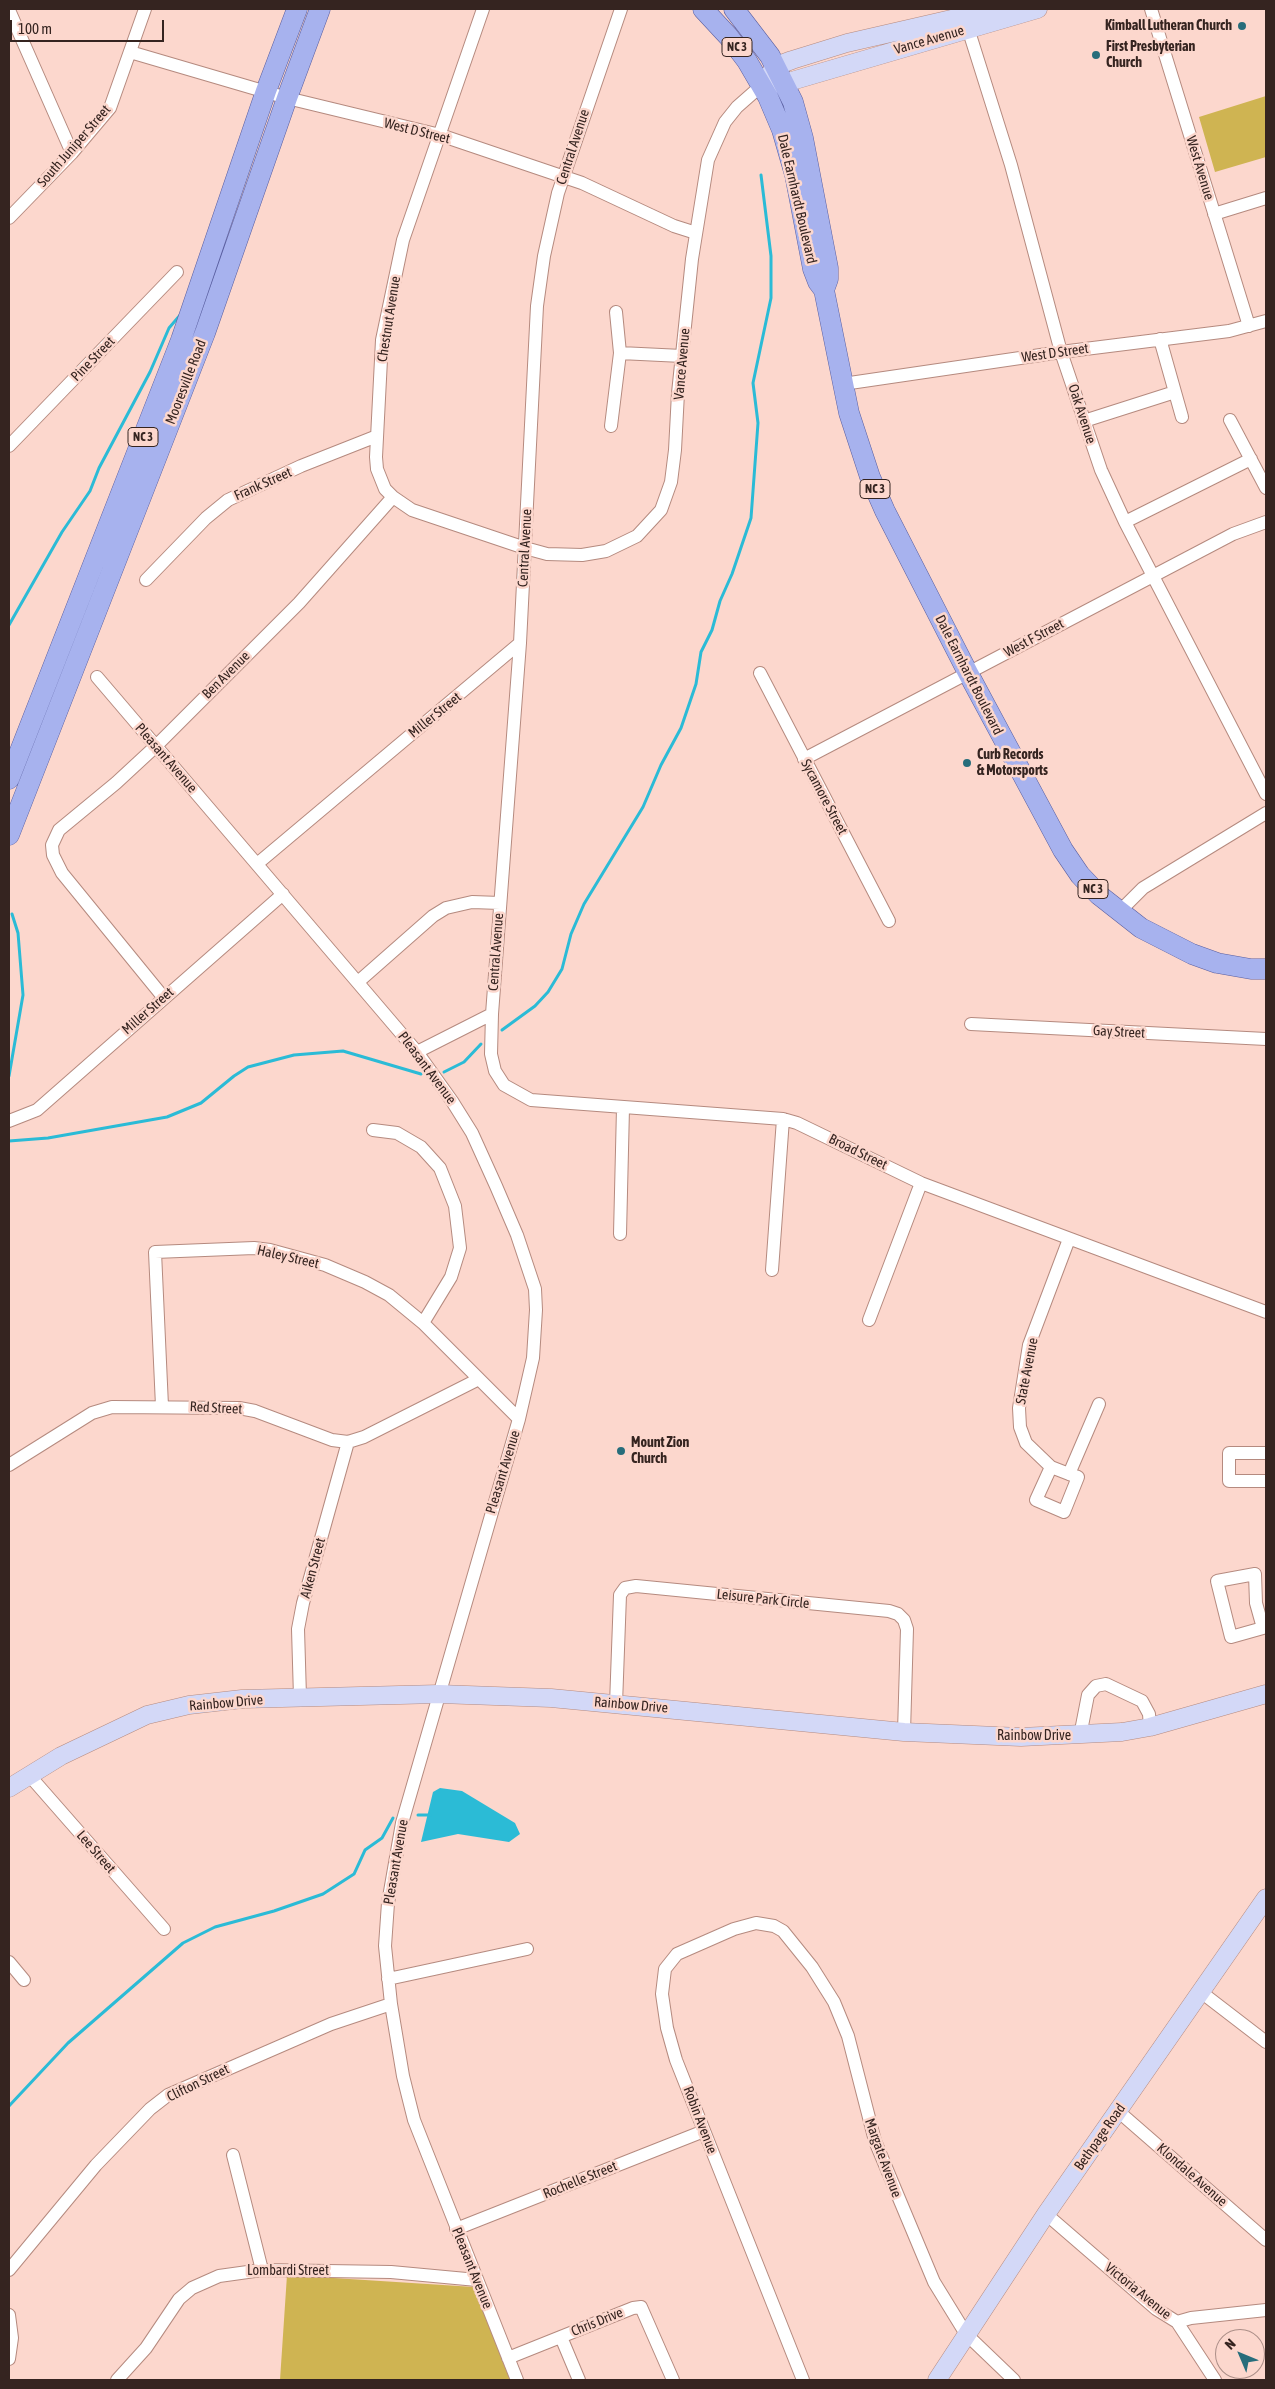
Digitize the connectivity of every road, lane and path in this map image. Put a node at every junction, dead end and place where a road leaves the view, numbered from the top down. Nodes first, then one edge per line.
1 (145, 9) edge
2 (297, 9) edge
3 (320, 9) edge
4 (483, 9) edge
5 (621, 9) edge
6 (703, 9) edge
7 (734, 9) edge
8 (750, 9) edge
9 (995, 9) edge
10 (1038, 9) edge
11 (1151, 9) edge
12 (9, 10) edge
13 (965, 18) edge
14 (750, 29) junction
15 (130, 52) junction
16 (781, 74) junction
17 (762, 85) junction
18 (266, 91) junction
19 (287, 98) junction
20 (440, 135) junction
21 (72, 153) junction
22 (564, 176) junction
23 (1266, 198) edge
24 (1214, 214) junction
25 (9, 218) edge
26 (696, 233) junction
27 (177, 272) dead end
28 (824, 290) junction
29 (616, 312) dead end
30 (1266, 321) edge
31 (1249, 326) junction
32 (1160, 339) junction
33 (1061, 352) junction
34 (620, 353) junction
35 (682, 356) junction
36 (843, 384) junction
37 (1175, 392) junction
38 (1182, 416) dead end
39 (1230, 420) dead end
40 (1084, 421) junction
41 (611, 426) dead end
42 (377, 436) junction
43 (9, 446) edge
44 (1250, 459) junction
45 (1266, 488) edge
46 (392, 497) junction
47 (1125, 522) junction
48 (1266, 522) edge
49 (525, 548) junction
50 (1154, 576) junction
51 (146, 580) dead end
52 (520, 643) junction
53 (760, 673) dead end
54 (968, 673) junction
55 (97, 678) dead end
56 (156, 746) junction
57 (804, 759) junction
58 (9, 779) edge
59 (1266, 794) edge
60 (1266, 813) edge
61 (9, 834) edge
62 (257, 864) junction
63 (283, 894) junction
64 (500, 902) junction
65 (1119, 912) junction
66 (889, 922) dead end
67 (1266, 968) edge
68 (358, 982) junction
69 (164, 998) junction
70 (492, 1014) junction
71 (971, 1024) dead end
72 (1266, 1039) edge
73 (417, 1052) junction
74 (623, 1108) junction
75 (783, 1119) junction
76 (9, 1122) edge
77 (373, 1130) dead end
78 (921, 1183) junction
79 (620, 1234) dead end
80 (1069, 1239) junction
81 (772, 1270) dead end
82 (1266, 1312) edge
83 (868, 1320) dead end
84 (423, 1323) junction
85 (479, 1379) junction
86 (1100, 1404) dead end
87 (162, 1406) junction
88 (519, 1419) junction
89 (348, 1442) junction
90 (1266, 1453) edge
91 (9, 1465) edge
92 (1051, 1467) junction
93 (1069, 1474) junction
94 (1266, 1481) edge
95 (1261, 1601) edge
96 (439, 1694) junction
97 (1266, 1694) edge
98 (300, 1697) junction
99 (616, 1704) junction
100 (1150, 1727) junction
101 (904, 1732) junction
102 (1080, 1736) junction
103 (29, 1775) junction
104 (9, 1788) edge
105 (1266, 1898) edge
106 (774, 1926) joint
107 (164, 1929) dead end
108 (527, 1949) dead end
109 (9, 1962) edge
110 (388, 1979) junction
111 (24, 1980) dead end
112 (1201, 1992) junction
113 (391, 2004) junction
114 (1266, 2042) edge
115 (1118, 2111) junction
116 (704, 2131) junction
117 (233, 2155) dead end
118 (1046, 2214) junction
119 (456, 2229) junction
120 (1266, 2240) edge
121 (9, 2270) edge
122 (262, 2270) junction
123 (477, 2280) junction
124 (1266, 2310) edge
125 (9, 2315) edge
126 (1177, 2322) junction
127 (966, 2334) junction
128 (561, 2336) junction
129 (508, 2358) junction
130 (9, 2359) edge
131 (117, 2380) edge
132 (517, 2380) edge
133 (579, 2380) edge
134 (673, 2380) edge
135 (803, 2380) edge
136 (937, 2380) edge
137 (1014, 2380) edge
138 (1215, 2380) edge

1 - 15 street, South Juniper Street
2 - 18 main road, Mooresville Road
3 - 19 main road, Mooresville Road
4 - 20 street, Chestnut Avenue
5 - 22 street, Central Avenue
6 - 17 main road, Dale Earnhardt Boulevard / NC 3
7 - 14 main road, Dale Earnhardt Boulevard / NC 3
8 - 14 street
9 - 13 main road, Vance Avenue
10 - 13 main road, Vance Avenue
11 - 24 street, West Avenue
12 - 21 street
13 - 16 main road, Vance Avenue
13 - 33 street, Oak Avenue
14 - 16 main road, Dale Earnhardt Boulevard / NC 3
15 - 18 street, West D Street
15 - 21 street, South Juniper Street
16 - 17 main road, Vance Avenue
16 - 28 main road, Dale Earnhardt Boulevard / NC 3
17 - 26 street, Vance Avenue
17 - 28 main road, Dale Earnhardt Boulevard / NC 3
18 - 19 street, West D Street
18 - 58 main road, Mooresville Road / NC 3
19 - 20 street, West D Street
19 - 61 main road, Mooresville Road
20 - 22 street, West D Street
20 - 42 street, Chestnut Avenue
21 - 25 street, South Juniper Street
22 - 26 street, West D Street
22 - 49 street, Central Avenue
23 - 24 street
24 - 31 street, West Avenue
26 - 35 street, Vance Avenue
27 - 43 street, Pine Street
28 - 36 main road, Dale Earnhardt Boulevard / NC 3
29 - 34 street
30 - 31 street, West D Street
31 - 32 street, West D Street
32 - 33 street, West D Street
32 - 37 street
33 - 36 street, West D Street
33 - 40 street, Oak Avenue
34 - 35 street
34 - 41 street
35 - 49 street, Vance Avenue
36 - 54 main road, Dale Earnhardt Boulevard / NC 3
37 - 38 street
37 - 40 street
39 - 44 street
40 - 47 street, Oak Avenue
42 - 46 street, Chestnut Avenue
42 - 51 street, Frank Street
44 - 45 street
44 - 47 street
46 - 49 street, Chestnut Avenue
46 - 56 street, Ben Avenue
47 - 50 street, Oak Avenue
48 - 50 street, West F Street
49 - 52 street, Central Avenue
50 - 54 street, West F Street
50 - 59 street, Oak Avenue
52 - 62 street, Miller Street
52 - 64 street, Central Avenue
53 - 57 street, Sycamore Street
54 - 57 street, West F Street
54 - 65 main road, Dale Earnhardt Boulevard / NC 3
55 - 56 street, Pleasant Avenue
56 - 62 street, Pleasant Avenue
56 - 69 street, Ben Avenue
57 - 66 street, Sycamore Street
60 - 65 street
62 - 63 street, Pleasant Avenue
63 - 68 street, Pleasant Avenue
63 - 69 street, Miller Street
64 - 68 street
64 - 70 street, Central Avenue
65 - 67 main road, Dale Earnhardt Boulevard / NC 3
68 - 73 street, Pleasant Avenue
69 - 76 street, Miller Street
70 - 73 street
70 - 74 street, Broad Street
71 - 72 street, Gay Street
73 - 88 street, Pleasant Avenue
74 - 75 street, Broad Street
74 - 79 street
75 - 78 street, Broad Street
75 - 81 street
77 - 84 street
78 - 80 street, Broad Street
78 - 83 street
80 - 82 street, Broad Street
80 - 92 street, State Avenue
84 - 85 street, Haley Street
84 - 87 street, Haley Street
85 - 88 street, Haley Street
85 - 89 street
86 - 93 street
87 - 89 street, Red Street
87 - 91 street, Red Street
88 - 96 street, Pleasant Avenue
89 - 98 street, Aiken Street
90 - 94 street
92 - 93 street, State Avenue
92 - 93 street
95 - 95 street
96 - 98 main road, Rainbow Drive
96 - 99 main road, Rainbow Drive
96 - 110 street, Pleasant Avenue
97 - 100 main road, Rainbow Drive
98 - 103 main road, Rainbow Drive
99 - 101 main road, Rainbow Drive
99 - 101 street, Leisure Park Circle
100 - 102 main road, Rainbow Drive
100 - 102 street
101 - 102 main road, Rainbow Drive
103 - 104 main road, Rainbow Drive
103 - 107 street, Lee Street
105 - 112 main road, Bethpage Road
106 - 116 street, Robin Avenue
106 - 127 street, Margate Avenue
108 - 110 street
109 - 111 street
110 - 113 street, Pleasant Avenue
112 - 114 street
112 - 115 main road, Bethpage Road
113 - 119 street, Pleasant Avenue
113 - 121 street, Clifton Street
115 - 118 main road, Bethpage Road
115 - 120 street, Klondale Avenue
116 - 119 street, Rochelle Street
116 - 135 street, Robin Avenue
117 - 122 street
118 - 126 street, Victoria Avenue
118 - 127 main road, Bethpage Road
119 - 123 street, Pleasant Avenue
122 - 123 street, Lombardi Street
122 - 131 street, Lombardi Street
123 - 129 street, Pleasant Avenue
124 - 126 street
125 - 130 street
126 - 138 street, Victoria Avenue
127 - 136 main road, Bethpage Road
127 - 137 street, Margate Avenue
128 - 129 street, Chris Drive
128 - 133 street
128 - 134 street, Chris Drive
129 - 132 street, Pleasant Avenue

